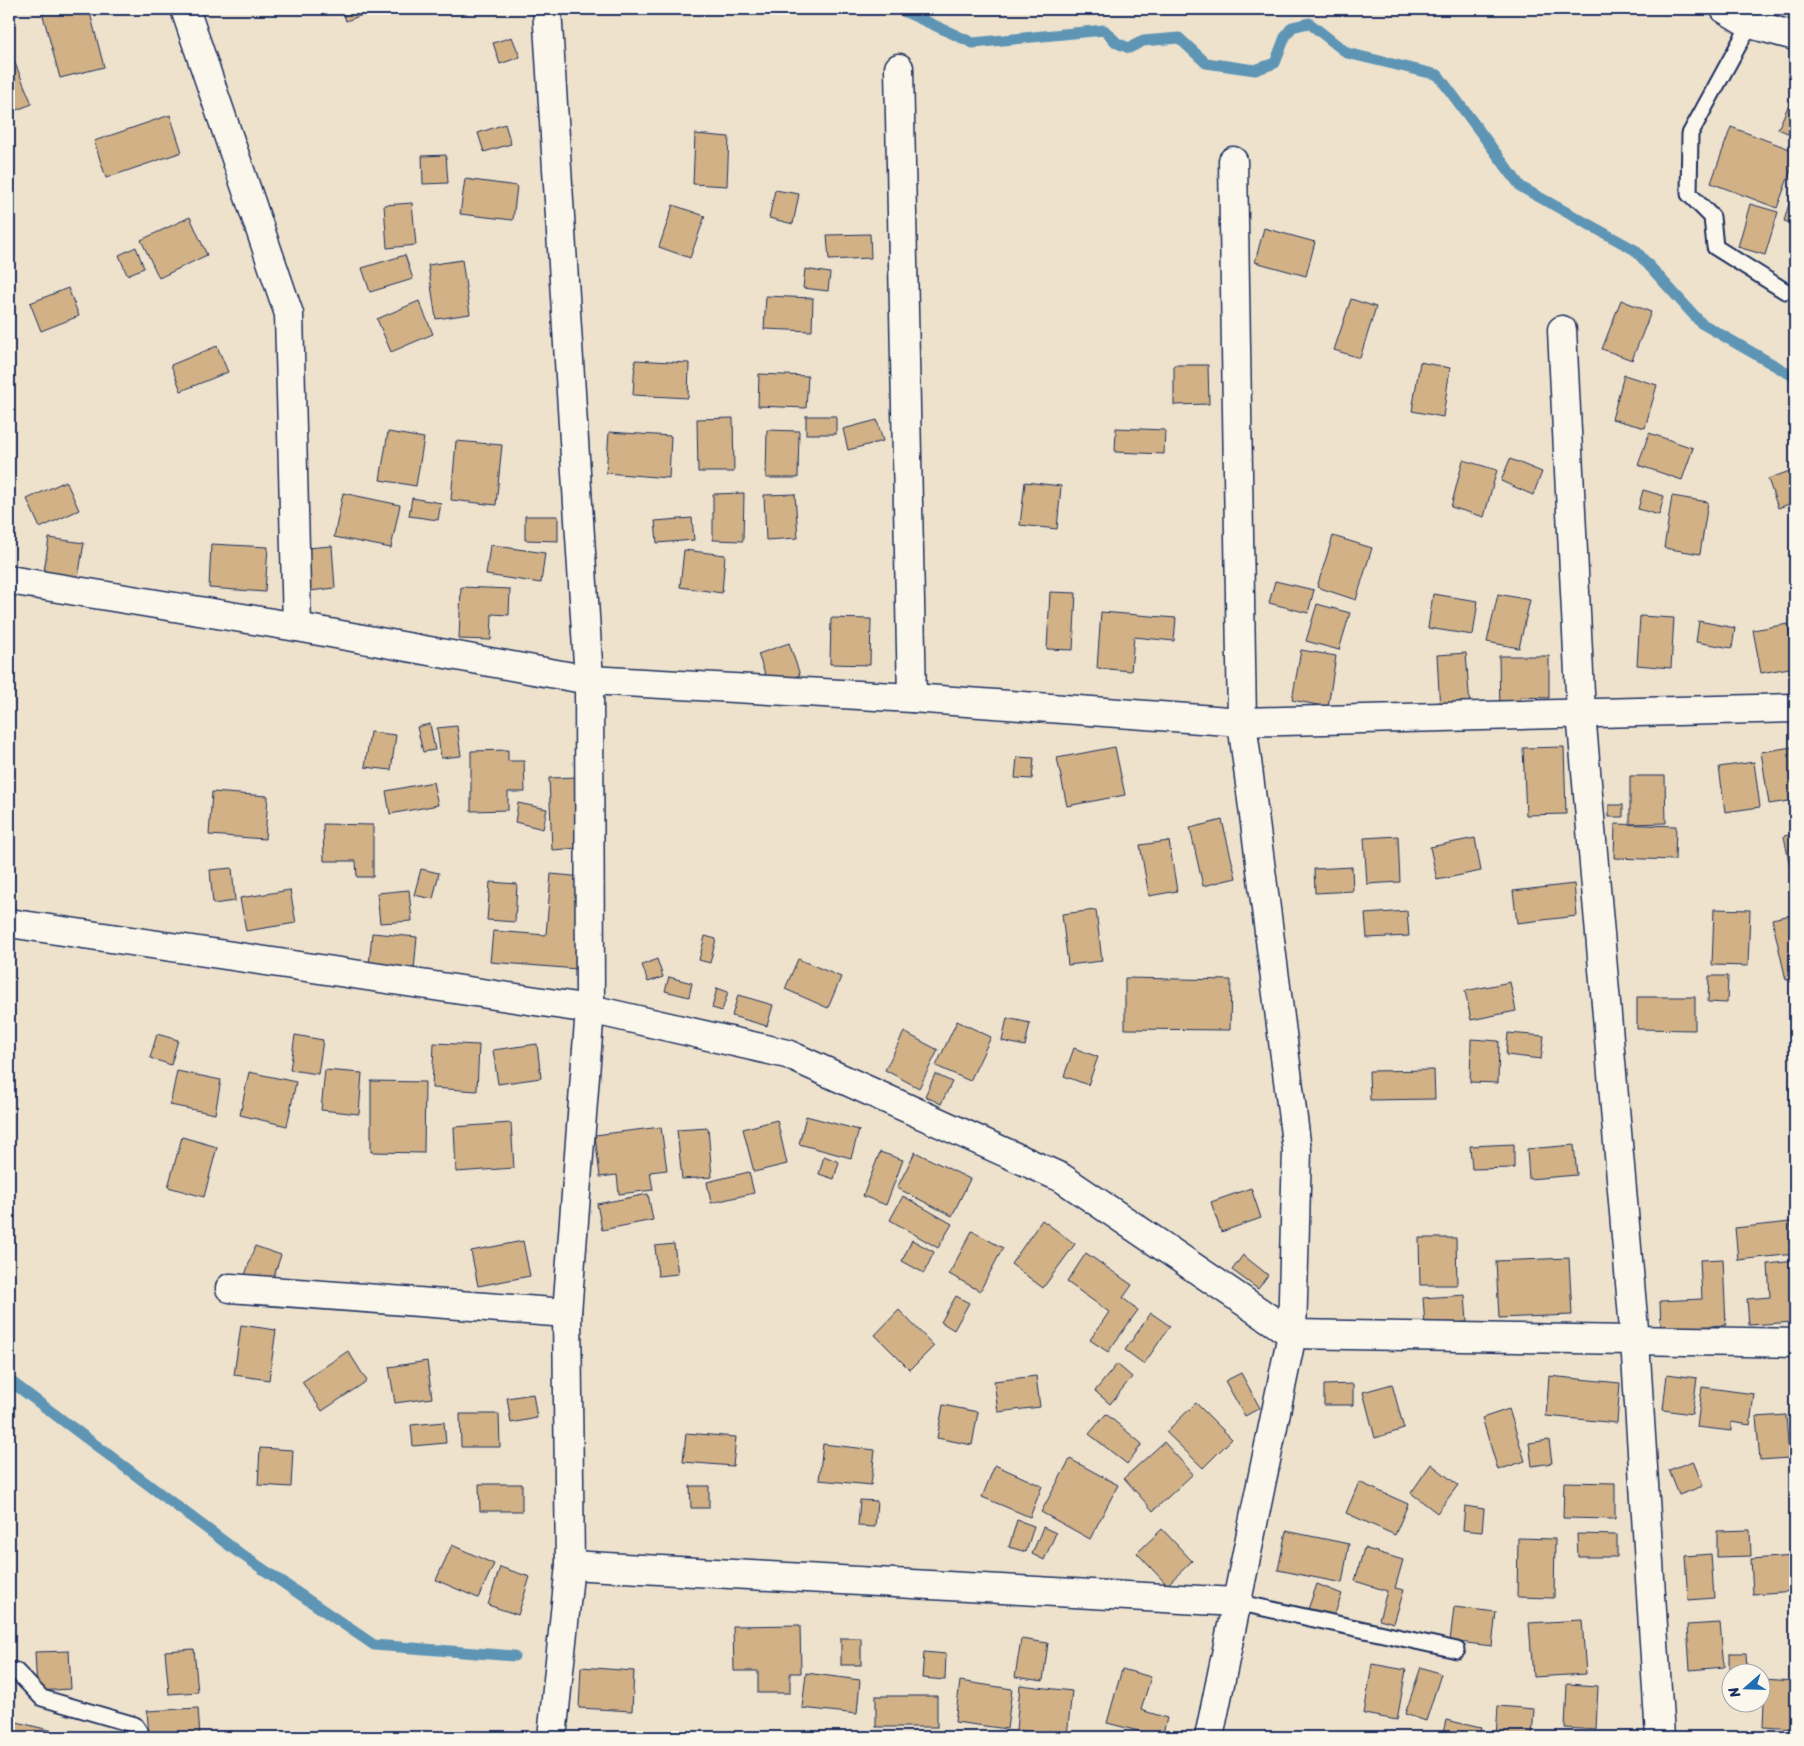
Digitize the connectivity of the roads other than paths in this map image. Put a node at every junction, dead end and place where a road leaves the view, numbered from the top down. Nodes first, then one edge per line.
1 (185, 9) edge
2 (547, 9) edge
3 (1725, 9) edge
4 (1753, 16) edge
5 (1795, 36) edge
6 (899, 68) dead end
7 (1233, 161) dead end
8 (1786, 291) dead end
9 (1562, 330) dead end
10 (9, 580) edge
11 (297, 627) junction
12 (589, 680) junction
13 (912, 698) junction
14 (1795, 708) edge
15 (1581, 713) junction
16 (1242, 722) junction
17 (9, 924) edge
18 (590, 1009) junction
19 (230, 1288) dead end
20 (568, 1313) junction
21 (1292, 1334) junction
22 (1636, 1341) junction
23 (1795, 1343) edge
24 (570, 1565) junction
25 (1236, 1602) junction
26 (1457, 1650) dead end
27 (9, 1670) edge
28 (143, 1737) edge
29 (552, 1737) edge
30 (1209, 1737) edge
31 (1660, 1737) edge

1 - 11 street
2 - 12 street
3 - 4 street
4 - 5 street
4 - 8 lane
6 - 13 street
7 - 16 street
9 - 15 street
10 - 11 street
11 - 12 street
12 - 13 street
12 - 18 street
13 - 16 street
14 - 15 street
15 - 16 street
15 - 22 street
16 - 21 street
17 - 18 street
18 - 20 street
18 - 21 street
19 - 20 street
20 - 24 street
21 - 22 street
21 - 25 street
22 - 23 street
22 - 31 street
24 - 25 street
24 - 29 street
25 - 26 lane
25 - 30 street
27 - 28 lane

